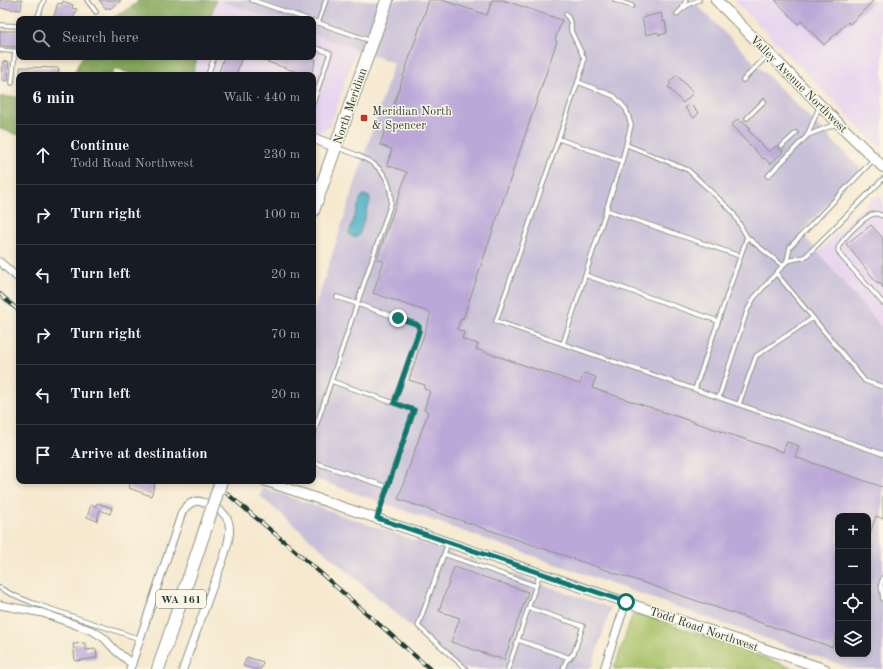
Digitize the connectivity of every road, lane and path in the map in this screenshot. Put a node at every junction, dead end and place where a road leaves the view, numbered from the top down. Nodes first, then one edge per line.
1 (44, 0) edge
2 (87, 0) edge
3 (252, 0) edge
4 (326, 0) edge
5 (387, 0) edge
6 (615, 0) edge
7 (686, 0) edge
8 (699, 0) edge
9 (716, 0) edge
10 (632, 6) dead end
11 (683, 8) junction
12 (96, 12) dead end
13 (566, 14) dead end
14 (677, 14) dead end
15 (38, 16) edge
16 (298, 16) edge
17 (318, 23) joint
18 (0, 25) edge
19 (16, 26) edge
20 (372, 42) junction
21 (316, 48) edge
22 (0, 50) edge
23 (16, 52) edge
24 (770, 54) junction
25 (16, 58) edge
26 (213, 60) edge
27 (209, 72) edge
28 (743, 80) dead end
29 (578, 82) junction
30 (12, 83) dead end
31 (316, 94) edge
32 (764, 101) dead end
33 (820, 105) junction
34 (747, 118) dead end
35 (838, 123) junction
36 (796, 133) dead end
37 (807, 136) junction
38 (316, 139) edge
39 (559, 139) junction
40 (627, 145) junction
41 (782, 146) dead end
42 (336, 147) junction
43 (875, 158) junction
44 (622, 161) junction
45 (883, 167) edge
46 (768, 176) dead end
47 (883, 179) edge
48 (316, 203) edge
49 (606, 210) junction
50 (883, 216) edge
51 (747, 237) junction
52 (740, 256) junction
53 (787, 261) junction
54 (0, 262) edge
55 (783, 266) junction
56 (776, 274) junction
57 (585, 275) junction
58 (16, 276) edge
59 (337, 297) dead end
60 (883, 303) edge
61 (357, 304) junction
62 (813, 318) junction
63 (718, 321) junction
64 (563, 344) junction
65 (331, 382) junction
66 (883, 387) edge
67 (695, 389) junction
68 (719, 397) junction
69 (394, 403) junction
70 (739, 404) junction
71 (316, 426) edge
72 (883, 454) edge
73 (316, 463) edge
74 (220, 484) edge
75 (275, 484) edge
76 (388, 487) junction
77 (377, 518) junction
78 (448, 542) junction
79 (444, 554) junction
80 (540, 573) junction
81 (883, 578) edge
82 (536, 586) junction
83 (0, 588) edge
84 (883, 599) edge
85 (626, 602) junction
86 (0, 605) edge
87 (529, 608) junction
88 (140, 639) junction
89 (518, 640) junction
90 (570, 658) junction
91 (131, 666) edge
92 (158, 669) edge
93 (183, 669) edge
94 (466, 669) edge
95 (508, 669) edge
96 (564, 669) edge
97 (604, 669) edge
98 (825, 669) edge

1 - 15 lane
2 - 12 lane
3 - 16 lane
4 - 17 lane
5 - 20 main road, North Meridian
6 - 10 lane
7 - 11 lane
8 - 11 lane
9 - 24 main road, Valley Avenue Northwest
11 - 14 lane
13 - 29 lane
17 - 20 lane
18 - 19 lane
20 - 42 main road, North Meridian
21 - 31 lane
22 - 23 lane
24 - 28 lane
24 - 33 main road, Valley Avenue Northwest
25 - 30 lane
26 - 27 lane
29 - 39 lane
29 - 40 lane
32 - 34 lane
33 - 35 main road, Valley Avenue Northwest
33 - 37 lane
35 - 37 lane
35 - 43 main road, Valley Avenue Northwest
36 - 41 lane
37 - 46 lane
38 - 42 street
39 - 44 lane
39 - 64 lane
40 - 44 lane
40 - 51 lane
42 - 48 main road, North Meridian
42 - 61 lane
43 - 45 main road, Valley Avenue Northwest
43 - 53 lane
44 - 49 lane
47 - 53 lane
49 - 52 lane
49 - 57 lane
50 - 60 lane
51 - 52 lane
51 - 55 lane
52 - 63 lane
53 - 55 lane
54 - 58 street
55 - 56 lane
56 - 62 lane
56 - 68 lane
57 - 63 lane
57 - 64 lane
59 - 61 lane
61 - 65 lane
61 - 69 lane
62 - 66 lane
62 - 70 lane
63 - 67 lane
64 - 67 lane
65 - 69 lane
65 - 71 lane
67 - 68 lane
68 - 70 lane
69 - 76 lane
70 - 72 lane
73 - 76 lane
74 - 92 main road, WA 161, bridge
75 - 77 street, Todd Road Northwest
76 - 77 lane
77 - 78 street, Todd Road Northwest
78 - 79 lane
78 - 80 street, Todd Road Northwest
79 - 82 lane
79 - 94 lane
80 - 82 lane
80 - 85 street, Todd Road Northwest
81 - 84 lane
82 - 87 lane
83 - 88 lane
85 - 97 street
85 - 98 street, Todd Road Northwest
86 - 91 street
87 - 89 lane
87 - 90 lane
88 - 91 street
88 - 93 street
89 - 90 lane
89 - 95 lane
90 - 96 lane

